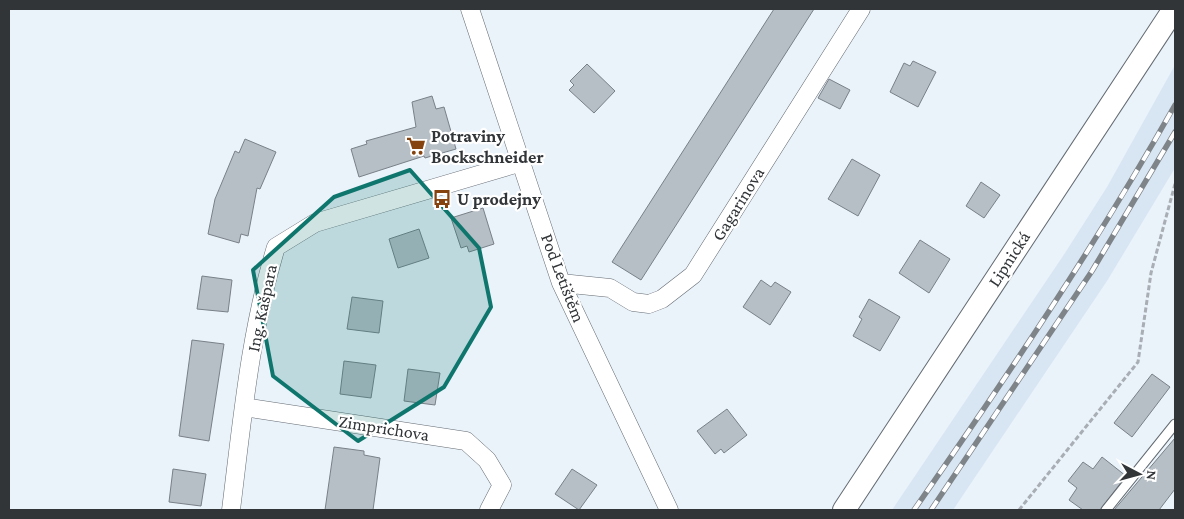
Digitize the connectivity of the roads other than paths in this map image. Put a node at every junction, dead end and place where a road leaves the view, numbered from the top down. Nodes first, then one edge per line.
1 (470, 9) edge
2 (860, 9) edge
3 (1174, 9) edge
4 (522, 162) junction
5 (561, 283) junction
6 (244, 407) junction
7 (1175, 424) edge
8 (231, 510) edge
9 (489, 510) edge
10 (669, 510) edge
11 (844, 510) edge
12 (1106, 510) edge

1 - 4 street, Pod Letištěm
2 - 5 street, Gagarinova
3 - 11 street, Lipnická
4 - 5 street, Pod Letištěm
4 - 6 street, Ing. Kašpara
5 - 10 street, Pod Letištěm
6 - 8 street, Ing. Kašpara
6 - 9 street, Zimprichova
7 - 12 lane

